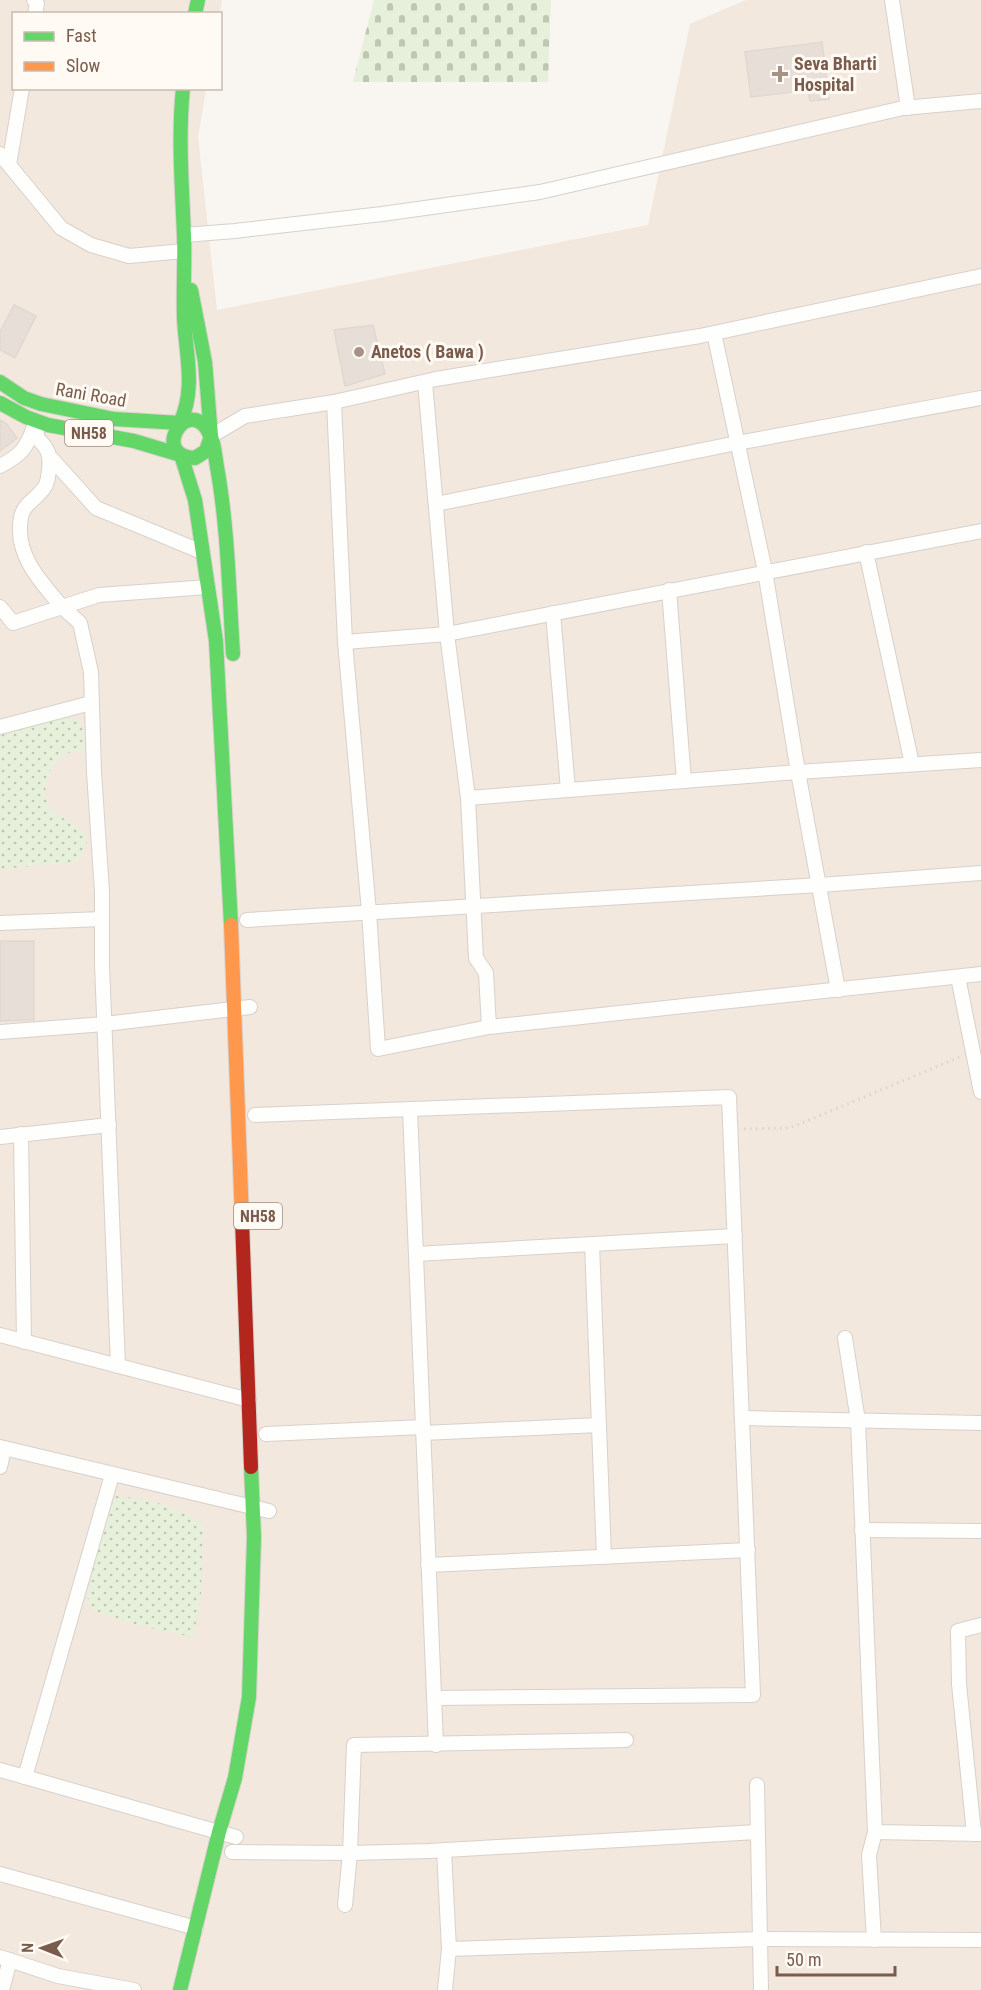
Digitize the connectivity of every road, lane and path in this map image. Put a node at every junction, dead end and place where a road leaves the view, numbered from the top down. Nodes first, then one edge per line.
1 (892, 0) edge
2 (21, 90) edge
3 (183, 90) edge
4 (981, 101) edge
5 (908, 108) junction
6 (4, 159) edge
7 (184, 235) junction
8 (184, 251) junction
9 (185, 270) junction
10 (981, 276) edge
11 (714, 333) junction
12 (0, 382) edge
13 (425, 382) junction
14 (981, 398) edge
15 (334, 402) junction
16 (0, 403) edge
17 (42, 404) junction
18 (36, 422) junction
19 (180, 423) junction
20 (212, 436) junction
21 (737, 443) junction
22 (181, 455) junction
23 (51, 458) junction
24 (0, 466) edge
25 (436, 504) junction
26 (981, 531) edge
27 (202, 552) junction
28 (866, 552) junction
29 (765, 571) junction
30 (207, 587) junction
31 (669, 590) junction
32 (0, 607) edge
33 (62, 607) junction
34 (553, 614) junction
35 (7, 625) edge
36 (447, 634) junction
37 (345, 642) junction
38 (234, 672) dead end
39 (91, 703) junction
40 (0, 728) edge
41 (981, 760) edge
42 (912, 764) junction
43 (798, 772) junction
44 (684, 781) junction
45 (568, 790) junction
46 (468, 798) junction
47 (981, 873) edge
48 (820, 885) junction
49 (473, 906) junction
50 (369, 912) junction
51 (102, 919) junction
52 (247, 919) dead end
53 (0, 923) edge
54 (981, 974) edge
55 (958, 977) junction
56 (838, 990) junction
57 (250, 1002) joint
58 (233, 1009) junction
59 (105, 1024) junction
60 (251, 1024) dead end
61 (489, 1027) junction
62 (0, 1032) edge
63 (973, 1052) junction
64 (981, 1092) edge
65 (410, 1109) junction
66 (255, 1116) dead end
67 (109, 1125) junction
68 (731, 1130) junction
69 (21, 1134) junction
70 (0, 1137) edge
71 (735, 1236) junction
72 (592, 1244) junction
73 (416, 1254) junction
74 (0, 1335) edge
75 (845, 1338) dead end
76 (24, 1342) junction
77 (118, 1366) junction
78 (249, 1400) junction
79 (743, 1418) junction
80 (858, 1421) junction
81 (981, 1423) edge
82 (599, 1425) junction
83 (423, 1430) junction
84 (266, 1434) dead end
85 (2, 1448) edge
86 (0, 1467) edge
87 (112, 1475) junction
88 (269, 1504) joint
89 (252, 1508) junction
90 (270, 1528) dead end
91 (862, 1530) junction
92 (981, 1531) edge
93 (748, 1550) junction
94 (604, 1557) junction
95 (428, 1565) junction
96 (981, 1625) edge
97 (434, 1698) junction
98 (626, 1740) dead end
99 (436, 1744) junction
100 (0, 1770) edge
101 (25, 1777) junction
102 (757, 1785) dead end
103 (219, 1832) junction
104 (238, 1832) joint
105 (757, 1832) junction
106 (875, 1832) junction
107 (977, 1834) edge
108 (444, 1850) junction
109 (350, 1853) junction
110 (231, 1857) joint
111 (0, 1874) edge
112 (345, 1905) dead end
113 (196, 1928) junction
114 (760, 1939) junction
115 (874, 1940) junction
116 (981, 1941) edge
117 (449, 1949) junction
118 (5, 1959) edge
119 (82, 1986) edge
120 (2, 1990) edge
121 (134, 1990) edge
122 (180, 1990) edge
123 (445, 1990) edge
124 (761, 1990) edge

1 - 5 street
2 - 6 street
3 - 7 main road
4 - 5 street
5 - 7 street
6 - 8 street
7 - 8 main road
8 - 9 main road
9 - 19 main road
9 - 20 main road
10 - 11 street
11 - 13 street
11 - 21 street
12 - 17 main road, Rani Road / NH58
13 - 15 street
13 - 25 street
14 - 21 street
15 - 20 street
15 - 37 street
16 - 18 main road, NH58
17 - 18 street
17 - 19 main road, Rani Road / NH58
18 - 22 main road, NH58
18 - 23 street
18 - 24 street
19 - 20 main road, NH58
19 - 22 main road, NH58
20 - 22 main road
20 - 38 main road
21 - 25 street
21 - 29 street
22 - 27 main road, NH58
23 - 27 street
23 - 33 street
25 - 36 street
26 - 28 street
27 - 30 main road, NH58
28 - 29 street
28 - 42 street
29 - 31 street
29 - 43 street
30 - 33 street
30 - 58 main road, NH58
31 - 34 street
31 - 44 street
32 - 35 street
33 - 35 street
33 - 39 street
34 - 36 street
34 - 45 street
36 - 37 street
36 - 46 street
37 - 50 street
39 - 40 street
39 - 51 street
41 - 42 street
42 - 43 street
43 - 44 street
43 - 48 street
44 - 45 street
45 - 46 street
46 - 49 street
47 - 48 street
48 - 49 street
48 - 56 street
49 - 50 street
49 - 61 street
50 - 52 street
50 - 61 street
51 - 53 street
51 - 59 street
54 - 55 street
55 - 56 street
55 - 63 street
56 - 61 street
57 - 58 street
57 - 60 main road
58 - 59 street
58 - 78 main road, NH58
59 - 62 street
59 - 67 street
63 - 64 street
63 - 68 path
65 - 66 street
65 - 68 street
65 - 73 street
67 - 69 street
67 - 77 street
68 - 71 street
69 - 70 street
69 - 76 street
71 - 72 street
71 - 79 street
72 - 73 street
72 - 82 street
73 - 83 street
74 - 76 street
75 - 80 street
76 - 77 street
77 - 78 street
78 - 89 main road, NH58
79 - 80 street
79 - 93 street
80 - 81 street
80 - 91 street
82 - 83 street
82 - 94 street
83 - 84 street
83 - 95 street
85 - 86 street
85 - 87 street
87 - 89 street
87 - 101 street
88 - 89 street
88 - 90 main road
89 - 103 main road, NH58
91 - 92 street
91 - 106 street
93 - 94 street
93 - 97 street
94 - 95 street
95 - 97 street
96 - 107 street
97 - 99 street
98 - 99 street
99 - 109 street
100 - 101 street
101 - 103 street
102 - 105 street
103 - 104 street
103 - 113 main road, NH58
104 - 110 main road
105 - 108 street
105 - 114 street
106 - 107 street
106 - 115 street
108 - 109 street
108 - 117 street
109 - 110 street
109 - 112 street
111 - 113 street
113 - 122 main road, NH58
114 - 115 street
114 - 117 street
114 - 124 street
115 - 116 street
117 - 123 street
118 - 119 street
118 - 120 street
119 - 121 street

